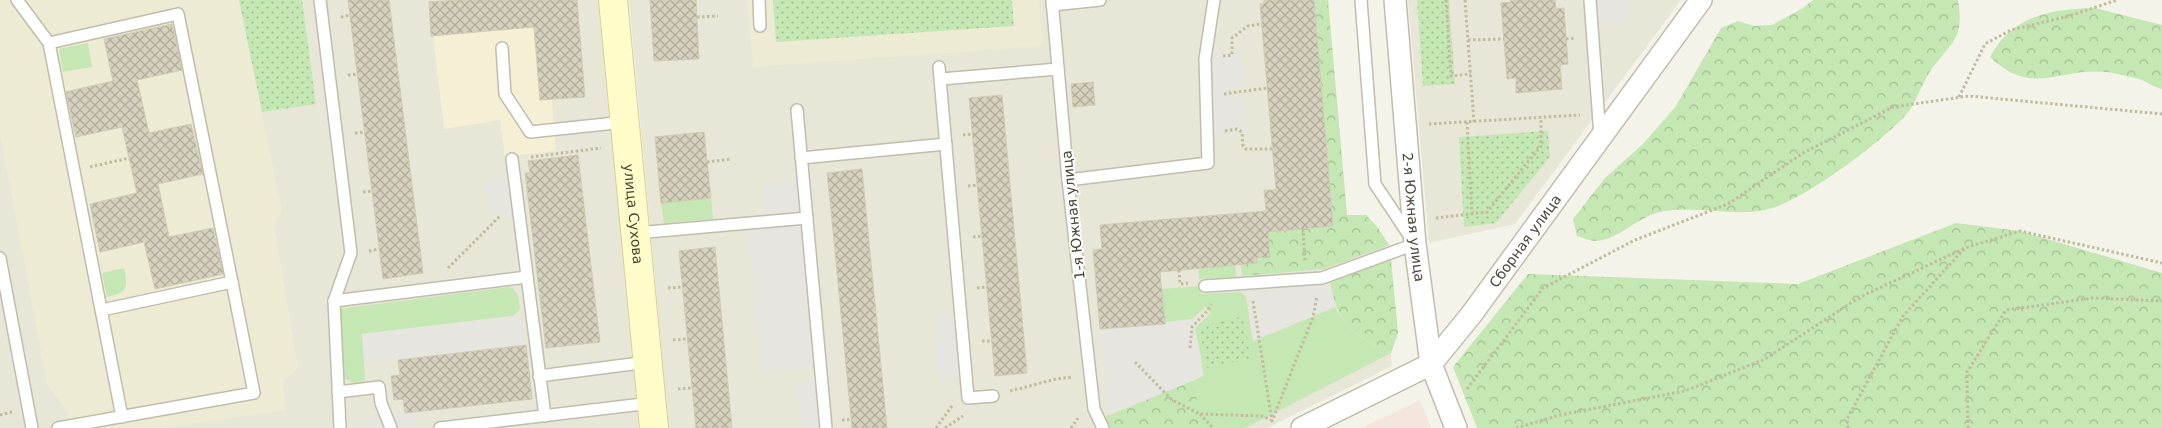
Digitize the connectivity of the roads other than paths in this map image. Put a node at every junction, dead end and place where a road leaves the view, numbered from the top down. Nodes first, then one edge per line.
1 (17, 0) edge
2 (320, 0) edge
3 (613, 0) edge
4 (759, 0) edge
5 (1100, 0) edge
6 (1214, 0) edge
7 (1361, 0) edge
8 (1394, 0) edge
9 (1590, 0) edge
10 (1701, 0) edge
11 (1052, 2) edge
12 (760, 26) dead end
13 (49, 43) junction
14 (502, 48) dead end
15 (1058, 69) junction
16 (797, 110) dead end
17 (624, 122) junction
18 (1601, 138) junction
19 (946, 144) junction
20 (802, 158) junction
21 (512, 160) road end
22 (1068, 180) junction
23 (807, 218) junction
24 (636, 233) junction
25 (1415, 244) junction
26 (0, 258) edge
27 (527, 277) junction
28 (232, 282) junction
29 (1205, 286) dead end
30 (334, 302) junction
31 (102, 310) junction
32 (648, 362) junction
33 (1431, 364) junction
34 (539, 376) junction
35 (338, 392) junction
36 (993, 396) road end
37 (659, 407) edge
38 (545, 416) junction
39 (122, 417) junction
40 (1453, 420) edge
41 (32, 428) edge
42 (58, 428) edge
43 (340, 428) edge
44 (391, 428) edge
45 (440, 428) edge
46 (826, 428) edge
47 (1103, 428) edge
48 (1302, 428) edge

1 - 13 lane
2 - 30 lane
3 - 17 street, улица Сухова
4 - 12 lane
5 - 11 lane
6 - 22 lane
7 - 25 lane
8 - 25 street, 2-я Южная улица
9 - 18 lane
10 - 18 street, Сборная улица
11 - 15 lane, 1-я Южная улица
13 - 28 lane
13 - 31 lane
14 - 17 lane
15 - 19 lane
15 - 22 lane, 1-я Южная улица
16 - 20 lane
17 - 24 street, улица Сухова
18 - 33 street, Сборная улица
19 - 20 lane
19 - 36 lane
20 - 23 lane
21 - 27 lane
22 - 47 lane, 1-я Южная улица
23 - 24 lane
23 - 46 lane
24 - 32 street, улица Сухова
25 - 29 lane
25 - 33 street, 2-я Южная улица
26 - 41 lane
27 - 30 lane
27 - 34 lane
28 - 31 lane
28 - 39 lane
30 - 35 lane
31 - 39 lane
32 - 34 lane
32 - 37 street, улица Сухова
33 - 40 street, 2-я Южная улица
33 - 48 street, Сборная улица
34 - 38 lane
35 - 43 lane
35 - 44 lane
37 - 38 lane
38 - 45 lane
39 - 42 lane

